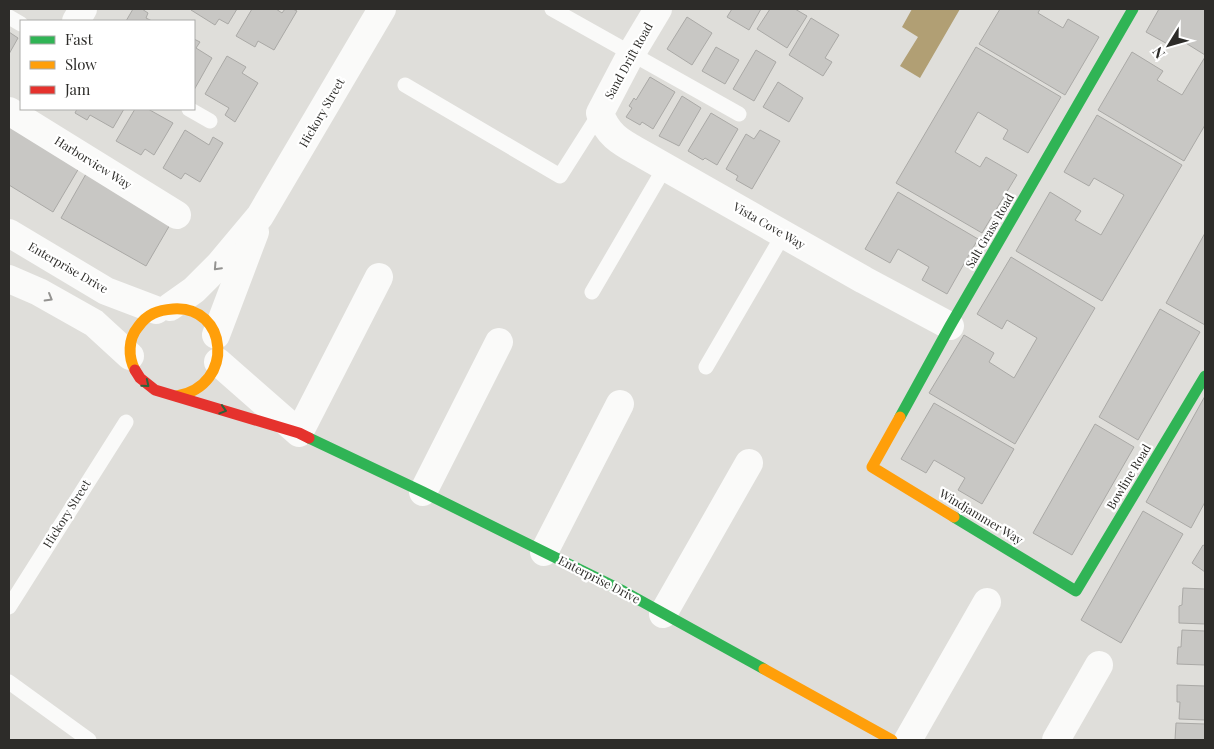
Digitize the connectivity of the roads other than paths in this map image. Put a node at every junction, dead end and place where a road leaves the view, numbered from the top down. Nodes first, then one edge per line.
1 (84, 9) edge
2 (382, 9) edge
3 (552, 9) edge
4 (658, 9) edge
5 (1133, 9) edge
6 (9, 17) edge
7 (77, 20) edge
8 (20, 23) edge
9 (631, 54) junction
10 (405, 85) dead end
11 (191, 110) edge
12 (18, 112) edge
13 (600, 113) junction
14 (739, 114) dead end
15 (210, 121) dead end
16 (666, 167) junction
17 (177, 215) dead end
18 (260, 216) junction
19 (9, 233) edge
20 (783, 234) junction
21 (379, 277) dead end
22 (9, 279) edge
23 (592, 292) dead end
24 (163, 308) junction
25 (950, 326) junction
26 (216, 335) junction
27 (499, 342) dead end
28 (130, 356) junction
29 (218, 362) junction
30 (706, 367) dead end
31 (1205, 376) edge
32 (176, 396) junction
33 (620, 404) dead end
34 (126, 422) dead end
35 (299, 433) junction
36 (749, 463) dead end
37 (872, 467) joint
38 (423, 492) junction
39 (544, 552) junction
40 (1076, 591) joint
41 (987, 602) dead end
42 (9, 607) edge
43 (663, 614) junction
44 (1099, 665) dead end
45 (9, 682) edge
46 (89, 740) edge
47 (892, 740) edge
48 (908, 740) edge
49 (1056, 740) edge

1 - 7 street
2 - 18 street, Hickory Street
3 - 9 lane
4 - 9 street, Sand Drift Road
5 - 25 street, Salt Grass Road
6 - 8 lane
9 - 13 street, Sand Drift Road
9 - 14 lane
10 - 13 lane
11 - 15 lane
12 - 17 street, Harborview Way
13 - 16 street, Vista Cove Way
16 - 20 street, Vista Cove Way
16 - 23 lane
18 -> 24 street, Hickory Street
18 - 26 street, Hickory Street
19 - 24 street, Enterprise Drive
20 - 25 street, Vista Cove Way
20 - 30 lane
21 - 35 street
22 -> 28 street
24 - 26 street
24 - 28 street
25 - 37 street, Salt Grass Road
26 - 29 street
27 - 38 street
28 -> 32 street
29 - 32 street
29 - 35 street
31 - 40 street, Bowline Road
32 -> 35 street, Enterprise Drive
33 - 39 street
34 - 42 lane, Hickory Street
35 - 38 street, Enterprise Drive
36 - 43 street
37 - 40 street, Windjammer Way
38 - 39 street, Enterprise Drive
39 - 43 street, Enterprise Drive
41 - 48 street
43 - 47 street, Enterprise Drive
44 - 49 street
45 - 46 lane

